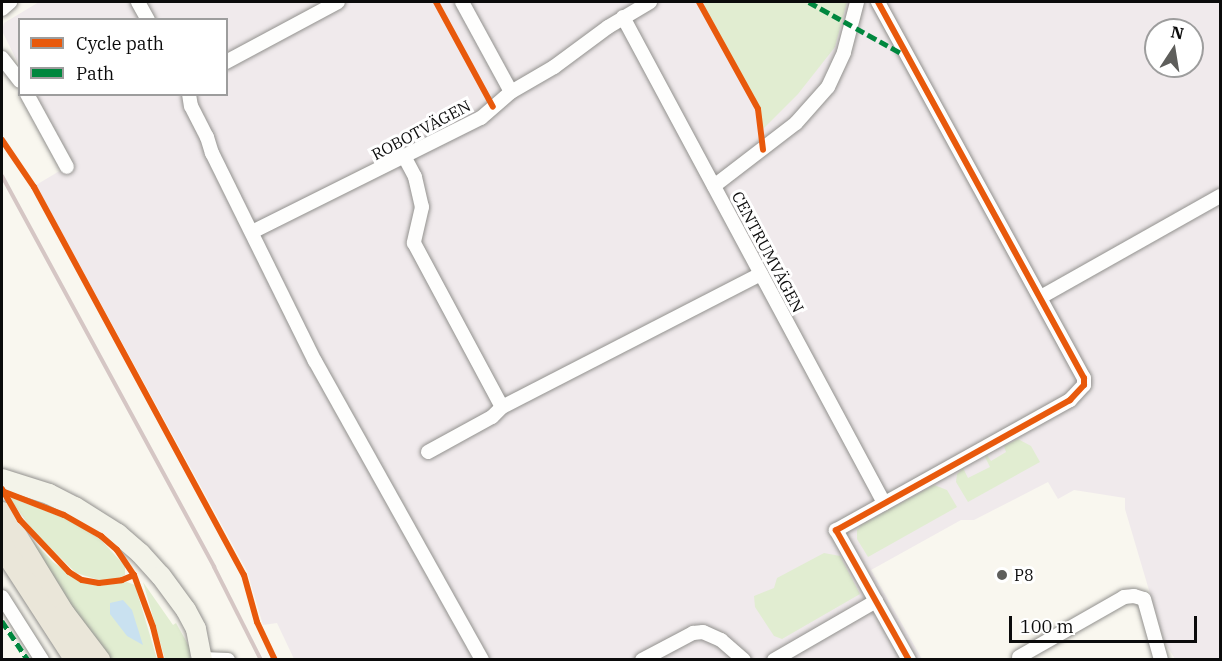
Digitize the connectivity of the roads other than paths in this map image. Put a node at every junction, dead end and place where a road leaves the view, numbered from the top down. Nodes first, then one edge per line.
1 (10, 2) edge
2 (138, 2) edge
3 (338, 2) edge
4 (462, 2) edge
5 (650, 2) edge
6 (857, 2) edge
7 (879, 2) edge
8 (2, 9) edge
9 (623, 17) junction
10 (147, 18) edge
11 (2, 58) edge
12 (228, 61) edge
13 (18, 78) edge
14 (511, 92) junction
15 (28, 96) edge
16 (189, 96) edge
17 (405, 158) junction
18 (67, 166) dead end
19 (714, 186) junction
20 (1221, 196) edge
21 (252, 232) junction
22 (761, 274) junction
23 (1041, 297) junction
24 (502, 407) junction
25 (428, 452) dead end
26 (2, 479) edge
27 (884, 503) junction
28 (2, 513) edge
29 (2, 546) edge
30 (2, 597) edge
31 (876, 601) junction
32 (1019, 657) dead end
33 (75, 658) edge
34 (202, 659) edge
35 (42, 660) edge
36 (99, 660) edge
37 (228, 660) edge
38 (482, 660) edge
39 (642, 660) edge
40 (744, 660) edge
41 (774, 660) edge
42 (909, 660) edge
43 (1161, 660) edge

1 - 8 street
2 - 10 street
3 - 12 street
4 - 14 street
5 - 9 street, ROBOTVÄGEN
6 - 19 street
7 - 23 street
9 - 14 street, ROBOTVÄGEN
9 - 19 street, CENTRUMVÄGEN
11 - 13 street
14 - 17 street, ROBOTVÄGEN
15 - 18 street
16 - 21 street
17 - 21 street, ROBOTVÄGEN
17 - 24 street
19 - 22 street, CENTRUMVÄGEN
20 - 23 street
21 - 38 street
22 - 24 street
22 - 27 street, CENTRUMVÄGEN
23 - 27 street
24 - 25 street
26 - 34 main road
27 - 31 street
28 - 36 main road
29 - 33 main road
30 - 35 street
31 - 41 street
31 - 42 street
32 - 43 street
34 - 37 street
39 - 40 street

